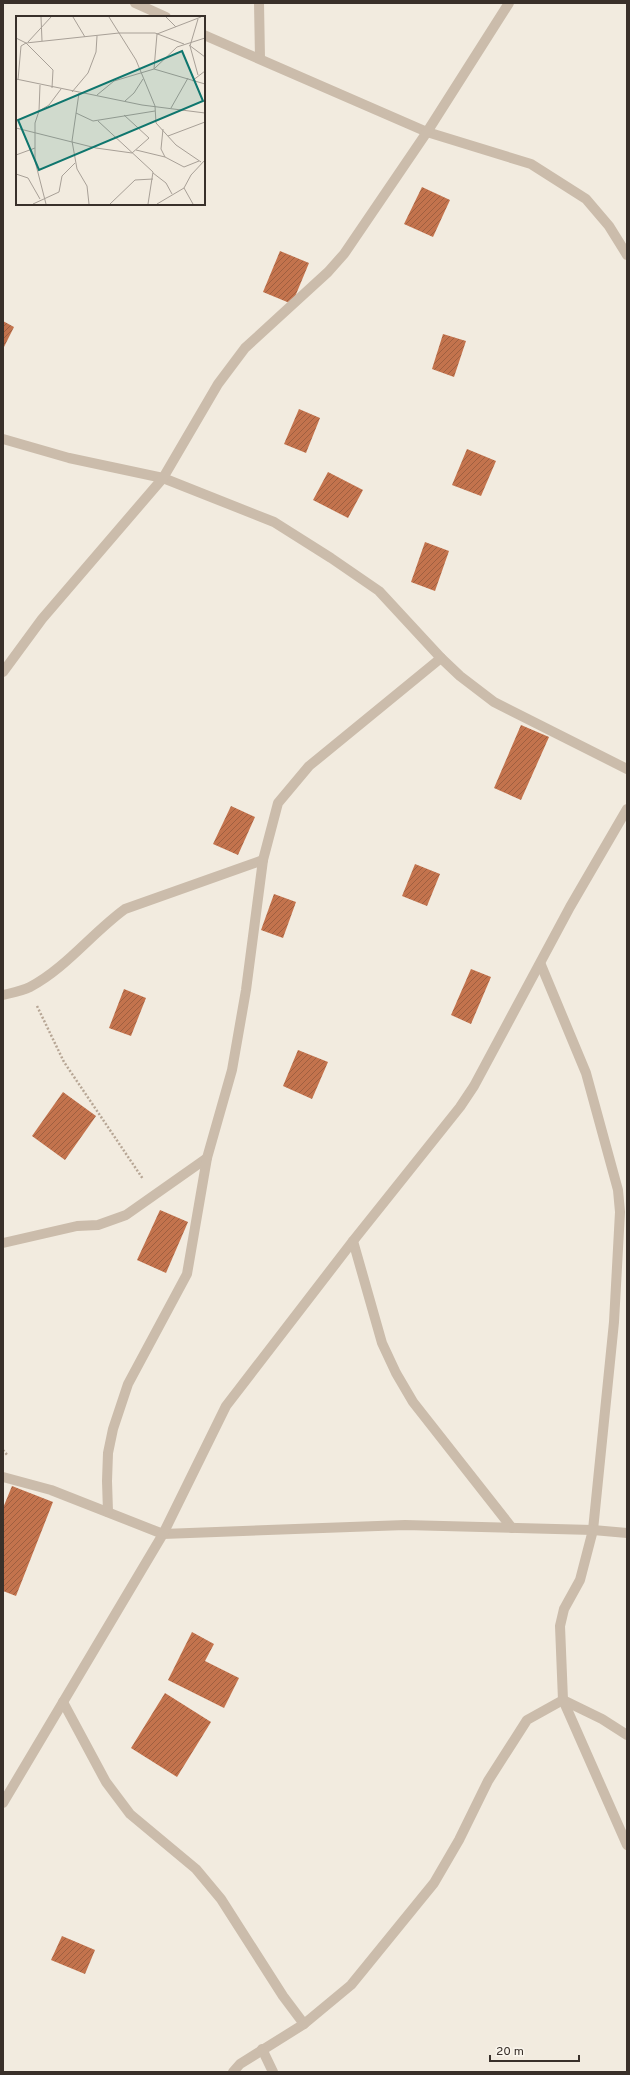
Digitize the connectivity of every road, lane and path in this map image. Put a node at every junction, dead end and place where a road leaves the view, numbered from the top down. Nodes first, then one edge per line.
1 (136, 3) edge
2 (259, 3) edge
3 (509, 3) edge
4 (164, 16) edge
5 (205, 35) edge
6 (260, 58) junction
7 (427, 132) junction
8 (627, 255) edge
9 (3, 439) edge
10 (163, 478) junction
11 (441, 658) junction
12 (3, 672) edge
13 (627, 769) edge
14 (627, 809) edge
15 (263, 860) junction
16 (541, 965) junction
17 (29, 988) junction
18 (3, 995) edge
19 (207, 1158) junction
20 (154, 1195) junction
21 (353, 1241) junction
22 (3, 1243) edge
23 (3, 1477) edge
24 (108, 1512) junction
25 (512, 1528) junction
26 (593, 1530) junction
27 (627, 1533) edge
28 (162, 1534) junction
29 (563, 1700) junction
30 (63, 1702) junction
31 (627, 1735) edge
32 (3, 1803) edge
33 (627, 1845) edge
34 (304, 2024) junction
35 (262, 2049) junction
36 (233, 2072) edge
37 (273, 2072) edge

1 - 4 street
2 - 6 street
3 - 7 street
5 - 6 street
6 - 7 street
7 - 8 street
7 - 10 street
9 - 10 street
10 - 11 street
10 - 12 street
11 - 13 street
11 - 15 street
14 - 16 street
15 - 17 street
15 - 19 street
16 - 21 street
16 - 26 street
17 - 18 street
17 - 20 path
19 - 20 street
19 - 24 street
20 - 22 street
21 - 25 street
21 - 28 street
23 - 24 street
24 - 28 street
25 - 26 street
25 - 28 street
26 - 27 street
26 - 29 street
28 - 30 street
29 - 31 street
29 - 33 street
29 - 34 street
30 - 32 street
30 - 34 street
34 - 35 street
35 - 36 street
35 - 37 street

